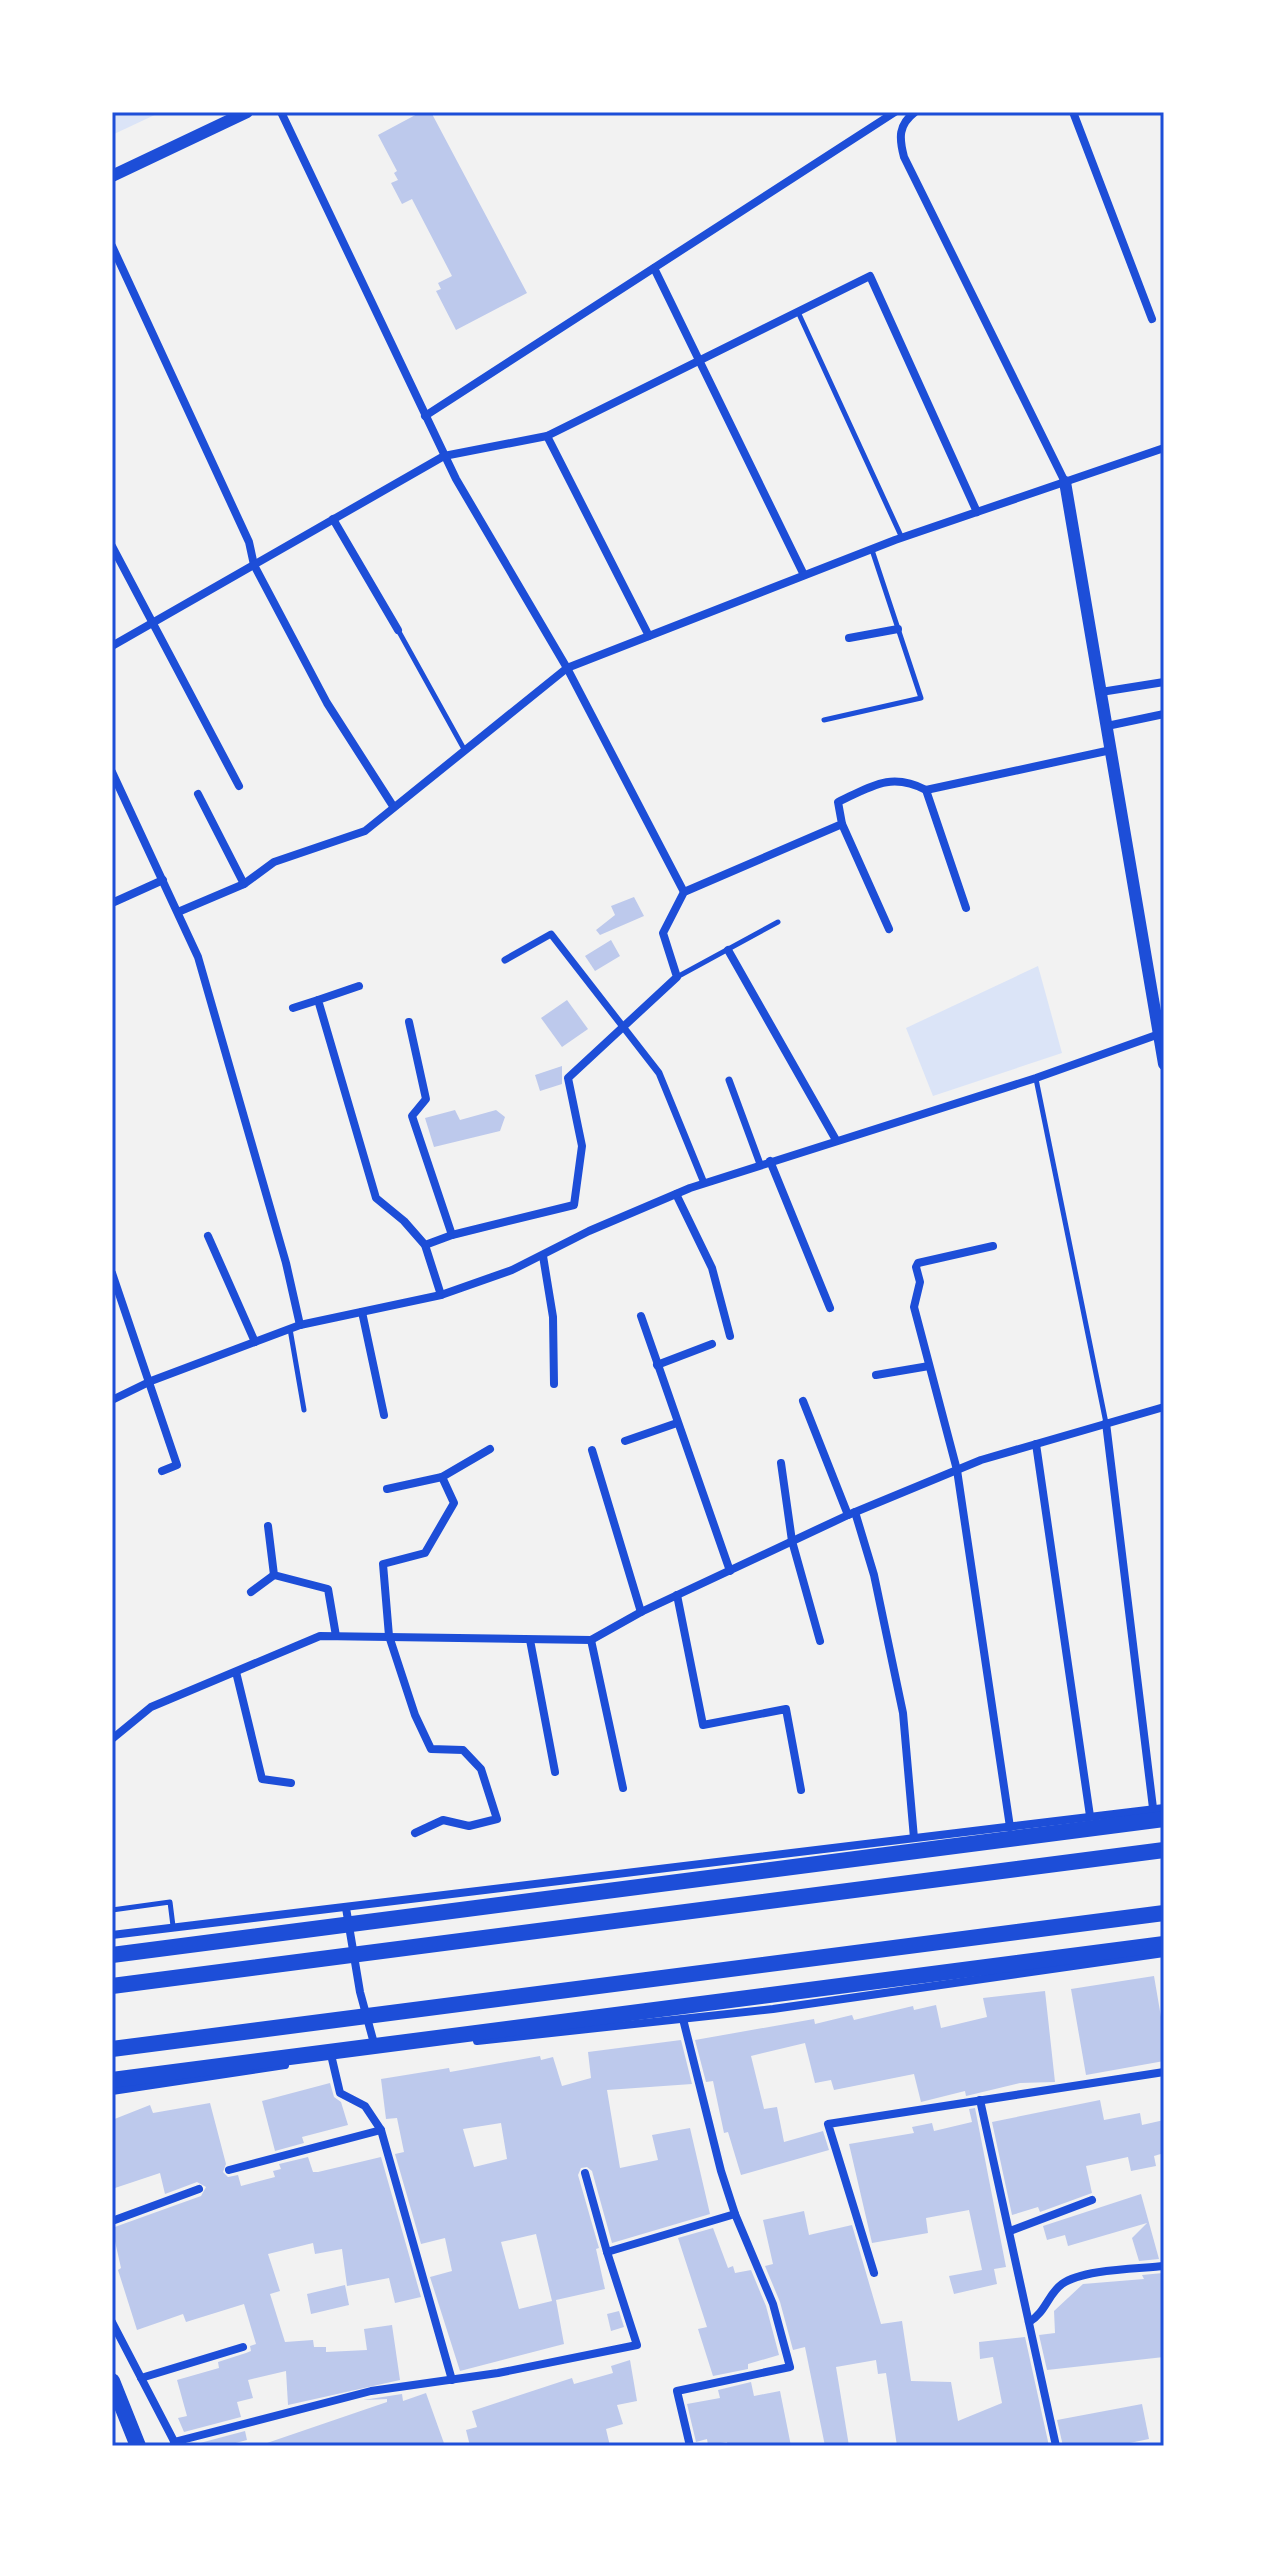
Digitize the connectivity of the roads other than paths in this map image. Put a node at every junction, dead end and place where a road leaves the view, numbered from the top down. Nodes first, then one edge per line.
1 (247, 112) edge
2 (281, 112) edge
3 (895, 112) edge
4 (915, 112) edge
5 (1073, 112) edge
6 (112, 176) edge
7 (112, 246) edge
8 (654, 268) junction
9 (797, 311) junction
10 (1152, 319) dead end
11 (700, 359) junction
12 (425, 416) junction
13 (547, 436) junction
14 (1164, 448) edge
15 (444, 456) junction
16 (1065, 482) junction
17 (977, 512) junction
18 (333, 519) junction
19 (902, 538) junction
20 (112, 546) edge
21 (872, 550) junction
22 (254, 565) junction
23 (804, 575) junction
24 (150, 624) junction
25 (898, 629) junction
26 (398, 630) joint
27 (649, 636) junction
28 (849, 638) dead end
29 (112, 646) edge
30 (567, 668) junction
31 (1164, 682) edge
32 (1101, 692) junction
33 (1164, 714) edge
34 (824, 720) dead end
35 (1107, 726) junction
36 (464, 749) junction
37 (1111, 750) junction
38 (112, 772) edge
39 (239, 786) dead end
40 (926, 790) junction
41 (198, 794) dead end
42 (393, 806) junction
43 (842, 824) junction
44 (163, 880) junction
45 (244, 884) junction
46 (684, 892) junction
47 (112, 903) edge
48 (966, 908) dead end
49 (178, 912) junction
50 (778, 922) dead end
51 (889, 929) dead end
52 (728, 950) junction
53 (505, 960) dead end
54 (677, 977) junction
55 (359, 986) dead end
56 (318, 1000) junction
57 (293, 1008) dead end
58 (409, 1022) dead end
59 (622, 1027) junction
60 (1162, 1034) edge
61 (1164, 1064) edge
62 (1036, 1078) junction
63 (729, 1080) dead end
64 (836, 1140) junction
65 (765, 1163) junction
66 (704, 1183) junction
67 (676, 1194) junction
68 (452, 1235) junction
69 (208, 1236) dead end
70 (425, 1245) junction
71 (993, 1246) dead end
72 (543, 1256) junction
73 (112, 1273) edge
74 (441, 1295) junction
75 (830, 1308) dead end
76 (362, 1312) junction
77 (641, 1316) dead end
78 (300, 1325) junction
79 (290, 1329) junction
80 (730, 1336) dead end
81 (255, 1342) junction
82 (712, 1344) dead end
83 (657, 1365) junction
84 (929, 1366) junction
85 (876, 1375) dead end
86 (151, 1381) junction
87 (554, 1384) dead end
88 (112, 1400) edge
89 (803, 1401) dead end
90 (1164, 1407) edge
91 (304, 1410) dead end
92 (384, 1415) dead end
93 (677, 1423) junction
94 (1106, 1423) junction
95 (625, 1441) dead end
96 (1036, 1444) junction
97 (490, 1449) dead end
98 (592, 1450) dead end
99 (781, 1463) dead end
100 (957, 1470) junction
101 (162, 1471) dead end
102 (442, 1477) junction
103 (387, 1489) dead end
104 (852, 1513) junction
105 (268, 1526) dead end
106 (792, 1541) junction
107 (730, 1571) junction
108 (274, 1575) junction
109 (251, 1592) dead end
110 (677, 1595) junction
111 (641, 1612) junction
112 (336, 1636) junction
113 (389, 1636) junction
114 (530, 1640) junction
115 (591, 1640) junction
116 (820, 1641) dead end
117 (236, 1672) junction
118 (112, 1739) edge
119 (555, 1772) dead end
120 (291, 1783) dead end
121 (623, 1788) dead end
122 (801, 1790) dead end
123 (1164, 1808) edge
124 (1159, 1814) edge
125 (1090, 1816) junction
126 (1010, 1827) junction
127 (415, 1833) dead end
128 (914, 1838) junction
129 (1164, 1850) edge
130 (346, 1908) junction
131 (112, 1910) edge
132 (1164, 1913) edge
133 (173, 1926) junction
134 (112, 1935) edge
135 (1164, 1944) edge
136 (1164, 1953) edge
137 (112, 1955) edge
138 (112, 1986) edge
139 (683, 2019) junction
140 (112, 2049) edge
141 (376, 2051) junction
142 (332, 2059) junction
143 (1164, 2072) edge
144 (112, 2080) edge
145 (112, 2091) edge
146 (980, 2100) junction
147 (381, 2130) junction
148 (229, 2170) dead end
149 (585, 2173) dead end
150 (199, 2189) dead end
151 (1092, 2200) dead end
152 (735, 2214) junction
153 (112, 2221) edge
154 (1010, 2231) junction
155 (607, 2252) junction
156 (1164, 2266) edge
157 (874, 2273) dead end
158 (112, 2322) edge
159 (1029, 2322) junction
160 (243, 2347) dead end
161 (141, 2378) junction
162 (452, 2380) junction
163 (112, 2381) edge
164 (175, 2444) edge
165 (138, 2446) edge
166 (690, 2446) edge
167 (1056, 2446) edge

1 - 6 street
2 - 12 street
3 - 8 street
4 - 16 street
5 - 10 street
7 - 22 street
8 - 11 street
8 - 12 street
9 - 11 street
9 - 17 street
9 - 19 lane
11 - 13 street
11 - 23 street
12 - 15 street
13 - 15 street
13 - 27 street
14 - 16 street
15 - 18 street
15 - 30 street
16 - 17 street
16 - 32 street
17 - 19 street
18 - 22 street
18 - 26 street
19 - 21 street
20 - 24 street
21 - 23 street
21 - 25 lane
22 - 24 street
22 - 42 street
23 - 27 street
24 - 29 street
24 - 39 street
25 - 28 street
25 - 34 lane
26 - 36 lane
27 - 30 street
30 - 36 street
30 - 46 street
31 - 32 street
32 - 35 street
33 - 35 street
35 - 37 street
36 - 42 street
37 - 40 street
37 - 60 street
38 - 44 street
40 - 43 street
40 - 48 street
41 - 45 street
42 - 45 street
43 - 46 street
43 - 51 street
44 - 47 street
44 - 49 street
45 - 49 street
46 - 54 street
49 - 78 street
50 - 52 lane
52 - 54 lane
52 - 64 street
53 - 59 street
54 - 59 street
55 - 56 street
56 - 57 street
56 - 70 street
58 - 68 street
59 - 66 street
59 - 68 street
60 - 61 street
60 - 62 street
62 - 64 street
62 - 94 lane
63 - 65 street
64 - 65 street
65 - 66 street
65 - 75 street
66 - 67 street
67 - 72 street
67 - 80 street
68 - 70 street
69 - 81 street
70 - 74 street
71 - 84 street
72 - 74 street
72 - 87 street
73 - 86 street
74 - 76 street
76 - 78 street
76 - 92 street
77 - 83 street
78 - 79 street
79 - 81 street
79 - 91 lane
81 - 86 street
82 - 83 street
83 - 93 street
84 - 85 street
84 - 100 street
86 - 88 street
86 - 101 street
89 - 104 street
90 - 94 street
93 - 95 street
93 - 107 street
94 - 96 street
94 - 124 street
96 - 100 street
96 - 125 street
97 - 102 street
98 - 111 street
99 - 106 street
100 - 104 street
100 - 126 street
102 - 103 street
102 - 113 street
104 - 106 street
104 - 128 street
105 - 108 street
106 - 107 street
106 - 116 street
107 - 110 street
108 - 109 street
108 - 112 street
110 - 111 street
110 - 122 street
111 - 115 street
112 - 113 street
112 - 117 street
113 - 114 street
113 - 127 street
114 - 115 street
114 - 119 street
115 - 121 street
117 - 118 street
117 - 120 street
123 - 124 street
124 - 125 street
124 - 137 main road
125 - 126 street
126 - 128 street
128 - 130 street
129 - 138 main road
130 - 133 street
130 - 141 street
131 - 133 lane
132 - 140 main road
133 - 134 street
135 - 144 main road
136 - 139 street
139 - 141 street
139 - 152 street
141 - 142 street
142 - 145 street
142 - 147 street
143 - 146 street
146 - 154 street
146 - 157 street
147 - 148 street
147 - 162 street
149 - 155 street
150 - 153 street
151 - 154 street
152 - 155 street
152 - 166 street
154 - 159 street
155 - 162 street
156 - 159 street
158 - 161 street
159 - 167 street
160 - 161 street
161 - 164 street
162 - 164 street
163 - 165 main road

